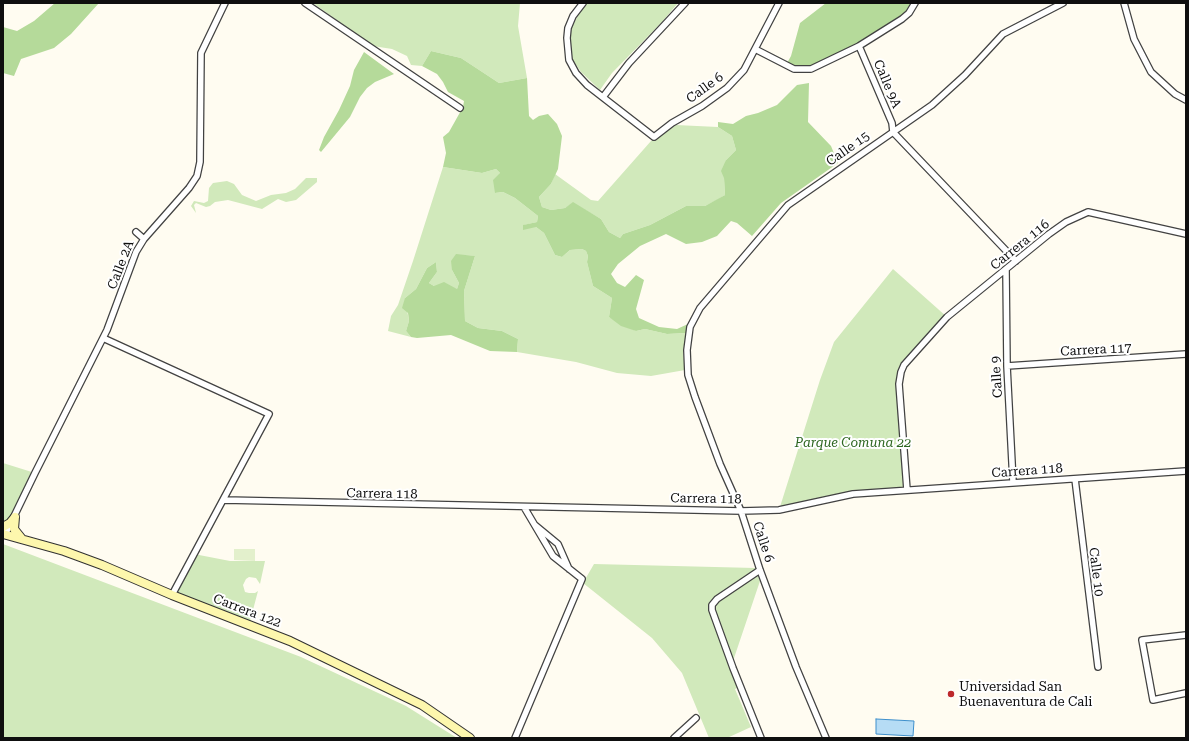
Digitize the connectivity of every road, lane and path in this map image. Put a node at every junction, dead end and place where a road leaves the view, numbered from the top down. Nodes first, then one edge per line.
1 (225, 3) edge
2 (305, 3) edge
3 (583, 3) edge
4 (685, 3) edge
5 (779, 3) edge
6 (915, 3) edge
7 (1063, 3) edge
8 (1124, 3) edge
9 (859, 46) junction
10 (755, 49) junction
11 (603, 97) junction
12 (1186, 100) edge
13 (460, 108) dead end
14 (893, 132) junction
15 (136, 232) dead end
16 (1186, 234) edge
17 (144, 238) junction
18 (1016, 261) junction
19 (1006, 270) junction
20 (103, 338) junction
21 (687, 350) joint
22 (1186, 354) edge
23 (1007, 366) junction
24 (1186, 471) edge
25 (1075, 479) junction
26 (1013, 482) junction
27 (907, 490) junction
28 (224, 500) junction
29 (524, 507) junction
30 (741, 511) junction
31 (15, 517) junction
32 (532, 522) junction
33 (4, 532) edge
34 (23, 539) junction
35 (569, 569) junction
36 (760, 570) junction
37 (172, 595) junction
38 (1186, 634) edge
39 (1098, 667) dead end
40 (1186, 693) edge
41 (696, 718) dead end
42 (470, 738) edge
43 (515, 738) edge
44 (674, 738) edge
45 (761, 738) edge
46 (826, 738) edge

1 - 17 street, Calle 2A
2 - 13 street
3 - 11 street
4 - 11 street
5 - 10 street, Calle 6
6 - 9 street
7 - 14 street, Calle 15
8 - 12 street
9 - 10 street
9 - 14 street, Calle 9A
10 - 11 street, Calle 6
14 - 18 street
14 - 21 street, Calle 15
15 - 17 street
16 - 18 street, Carrera 116
17 - 20 street, Calle 2A
18 - 19 street, Carrera 116
19 - 23 street, Calle 9
19 - 27 street, Carrera 116
20 - 28 street
20 - 31 street, Calle 2A
21 - 30 street, Calle 6
22 - 23 street, Carrera 117
23 - 26 street, Calle 9
24 - 25 street, Carrera 118
25 - 26 street, Carrera 118
25 - 39 street, Calle 10
26 - 27 street, Carrera 118
27 - 30 street, Carrera 118
28 - 29 street, Carrera 118
28 - 37 street
29 - 30 street, Carrera 118
29 - 32 street
30 - 36 street, Calle 6
31 - 33 street
31 - 34 street
32 - 35 street
32 - 35 street
33 - 34 street, Carrera 122
34 - 37 street, Carrera 122
35 - 43 street
36 - 45 street
36 - 46 street, Calle 6
37 - 42 street, Carrera 122
38 - 40 street
41 - 44 street

